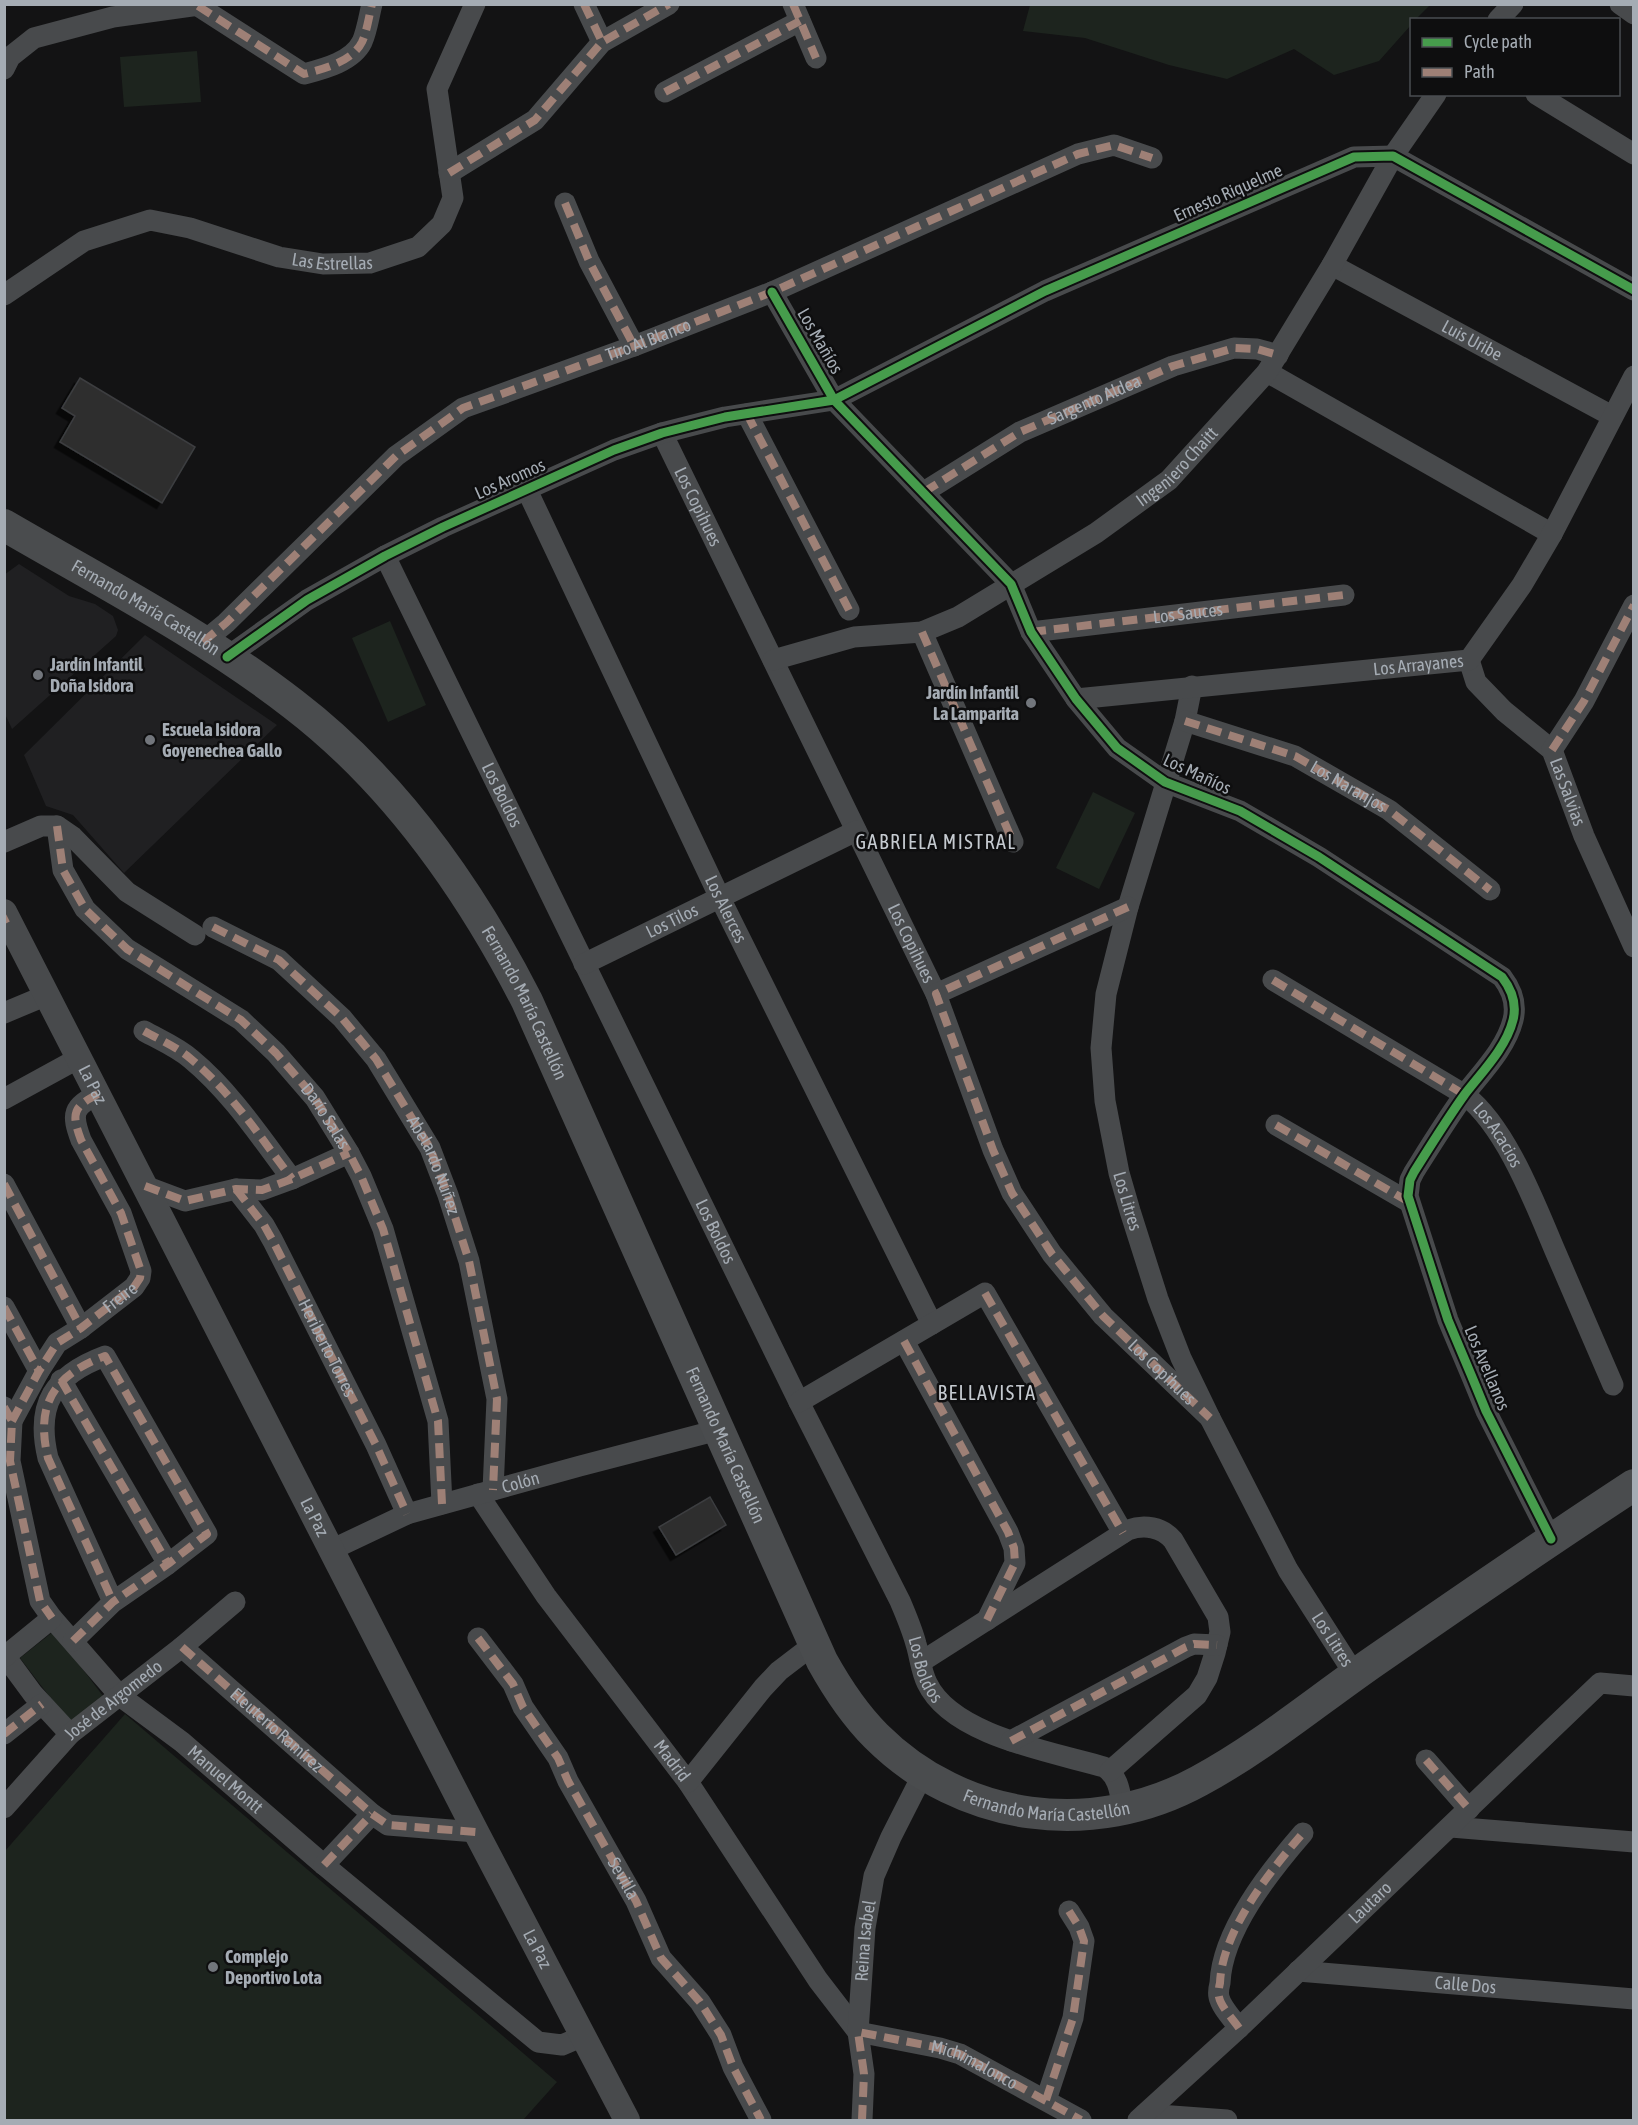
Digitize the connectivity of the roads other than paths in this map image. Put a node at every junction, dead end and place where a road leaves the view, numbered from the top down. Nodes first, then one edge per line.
1 (372, 4) edge
2 (475, 4) edge
3 (584, 4) edge
4 (669, 4) edge
5 (1513, 4) edge
6 (1620, 4) edge
7 (202, 5) edge
8 (112, 11) edge
9 (797, 13) edge
10 (1634, 14) edge
11 (1500, 18) edge
12 (602, 42) junction
13 (816, 58) dead end
14 (4, 69) edge
15 (665, 92) dead end
16 (1435, 96) edge
17 (1539, 96) edge
18 (1634, 154) edge
19 (1393, 156) junction
20 (1152, 158) dead end
21 (449, 173) junction
22 (565, 203) dead end
23 (1332, 265) junction
24 (1634, 290) edge
25 (772, 292) junction
26 (4, 295) edge
27 (634, 346) junction
28 (1273, 364) junction
29 (1634, 376) edge
30 (834, 400) junction
31 (747, 414) junction
32 (1612, 416) junction
33 (662, 433) junction
34 (527, 490) junction
35 (924, 492) junction
36 (4, 525) edge
37 (1552, 534) junction
38 (385, 556) junction
39 (1011, 584) junction
40 (1344, 595) dead end
41 (1634, 605) edge
42 (849, 610) dead end
43 (922, 632) junction
44 (1031, 632) junction
45 (215, 650) junction
46 (773, 660) junction
47 (1469, 660) junction
48 (1192, 687) junction
49 (1076, 699) junction
50 (1185, 721) junction
51 (1552, 750) junction
52 (1165, 782) junction
53 (57, 826) junction
54 (856, 831) junction
55 (4, 842) edge
56 (1013, 842) dead end
57 (1490, 891) dead end
58 (720, 898) junction
59 (1128, 907) junction
60 (6, 917) edge
61 (1634, 947) edge
62 (584, 964) junction
63 (1273, 980) dead end
64 (936, 994) junction
65 (47, 995) junction
66 (4, 1013) edge
67 (144, 1031) dead end
68 (79, 1058) junction
69 (98, 1094) junction
70 (1465, 1095) junction
71 (4, 1099) edge
72 (1276, 1125) dead end
73 (349, 1152) junction
74 (292, 1179) junction
75 (4, 1184) edge
76 (145, 1186) junction
77 (236, 1190) junction
78 (1409, 1202) junction
79 (4, 1307) edge
80 (932, 1324) junction
81 (81, 1328) junction
82 (904, 1341) junction
83 (39, 1371) junction
84 (61, 1380) junction
85 (1613, 1385) dead end
86 (799, 1402) junction
87 (8, 1414) edge
88 (1210, 1418) junction
89 (718, 1430) junction
90 (1634, 1485) edge
91 (485, 1492) junction
92 (442, 1504) junction
93 (407, 1514) junction
94 (1123, 1533) junction
95 (1551, 1539) junction
96 (331, 1550) junction
97 (168, 1564) junction
98 (113, 1602) junction
99 (235, 1602) dead end
100 (52, 1618) junction
101 (987, 1620) junction
102 (478, 1638) dead end
103 (73, 1641) junction
104 (813, 1645) junction
105 (1217, 1646) junction
106 (182, 1647) junction
107 (5, 1657) edge
108 (921, 1662) junction
109 (1355, 1675) junction
110 (1634, 1686) edge
111 (120, 1696) junction
112 (42, 1704) junction
113 (4, 1734) edge
114 (70, 1734) junction
115 (1011, 1741) junction
116 (1426, 1760) dead end
117 (1110, 1771) junction
118 (923, 1774) junction
119 (688, 1782) junction
120 (4, 1808) edge
121 (1123, 1809) junction
122 (1469, 1809) junction
123 (372, 1814) junction
124 (1451, 1827) junction
125 (476, 1832) junction
126 (1303, 1833) dead end
127 (1634, 1842) edge
128 (324, 1865) junction
129 (1068, 1911) dead end
130 (1298, 1971) junction
131 (1634, 1999) edge
132 (1239, 2028) junction
133 (858, 2032) junction
134 (583, 2036) junction
135 (1046, 2100) junction
136 (1141, 2117) edge
137 (627, 2121) edge
138 (761, 2121) edge
139 (862, 2121) edge
140 (1082, 2121) edge
141 (1227, 2121) edge

1 - 7 street
2 - 21 street, Las Estrellas
3 - 12 street
4 - 12 street
5 - 11 street
6 - 10 street
7 - 8 street
8 - 14 street
9 - 13 street
9 - 15 street
12 - 21 street
16 - 19 street, Ingeniero Chaitt
17 - 18 street
19 - 23 street, Ingeniero Chaitt
19 - 24 street, Ernesto Riquelme
19 - 30 street, Ernesto Riquelme
20 - 25 street, Tiro Al Blanco
21 - 26 street, Las Estrellas
22 - 27 street
23 - 28 street, Ingeniero Chaitt
23 - 32 street, Luis Uribe
25 - 27 street, Tiro Al Blanco
25 - 30 street, Los Mañíos
27 - 45 street, Tiro Al Blanco
28 - 35 street, Sargento Aldea
28 - 37 street, Sargento Aldea
28 - 39 street, Ingeniero Chaitt
29 - 32 street, Los Arrayanes
30 - 31 street, Los Aromos
30 - 35 street, Los Mañíos
31 - 33 street, Los Aromos
31 - 42 street
32 - 37 street, Los Arrayanes
33 - 34 street, Los Aromos
33 - 46 street, Los Copihues
34 - 38 street, Los Aromos
34 - 58 street, Los Alerces
35 - 39 street, Los Mañíos
36 - 45 main road, Fernando María Castellón
37 - 47 street, Los Arrayanes
38 - 45 street, Los Aromos
38 - 62 street, Los Boldos
39 - 43 street, Ingeniero Chaitt
39 - 44 street, Los Mañíos
40 - 44 street, Los Sauces
41 - 51 street
43 - 46 street, Ingeniero Chaitt
43 - 56 street
44 - 49 street, Los Mañíos
45 - 89 main road, Fernando María Castellón
46 - 54 street, Los Copihues
47 - 48 street, Los Arrayanes
47 - 51 street, Las Salvias
48 - 49 street, Los Arrayanes
48 - 50 street, Los Litres
49 - 52 street, Los Mañíos
50 - 52 street, Los Litres
50 - 57 street, Los Naranjos
51 - 61 street, Las Salvias
52 - 59 street, Los Litres
52 - 70 street, Los Mañíos
53 - 55 street
53 - 73 street, Darío Salas
53 - 91 street, Abelardo Núñez
54 - 58 street, Los Tilos
54 - 64 street, Los Copihues
58 - 62 street, Los Tilos
58 - 80 street, Los Alerces
59 - 64 street
59 - 88 street, Los Litres
60 - 65 street, La Paz
62 - 86 street, Los Boldos
63 - 70 street, Los Acacios
64 - 88 street, Los Copihues
65 - 66 street
65 - 68 street, La Paz
67 - 74 street
68 - 69 street, La Paz
68 - 71 street
69 - 76 street, La Paz
69 - 81 street, Freire
70 - 78 street, Los Mañíos
70 - 85 street, Los Acacios
72 - 78 street
73 - 74 street
73 - 92 street, Darío Salas
74 - 77 street
75 - 81 street
76 - 77 street
76 - 96 street, La Paz
77 - 93 street, Heriberto Torres
78 - 95 street, Los Avellanos
79 - 83 street
80 - 82 street
80 - 94 street
81 - 83 street, Freire
82 - 86 street
82 - 101 street
83 - 87 street, Freire
84 - 97 street
84 - 97 street
84 - 98 street
86 - 108 street, Los Boldos
87 - 100 street, Manuel Montt
88 - 109 street, Los Litres
89 - 91 street, Colón
89 - 104 main road, Fernando María Castellón
90 - 95 main road, Fernando María Castellón
91 - 92 street, Colón
91 - 119 street, Madrid
92 - 93 street, Colón
93 - 96 street, Colón
94 - 101 street
94 - 105 street
95 - 109 main road, Fernando María Castellón
96 - 125 street, La Paz
97 - 98 street
98 - 103 street
99 - 106 street, José de Argomedo
100 - 103 street, Manuel Montt
100 - 107 street
101 - 108 street
102 - 138 street, Sevilla
103 - 111 street, Manuel Montt
104 - 118 main road, Fernando María Castellón
104 - 119 street
105 - 115 street
105 - 117 street
106 - 111 street, José de Argomedo
106 - 123 street, Eleuterio Ramírez
107 - 112 street
108 - 115 street, Los Boldos
109 - 121 main road, Fernando María Castellón
110 - 122 street, Lautaro
111 - 114 street, José de Argomedo
111 - 128 street, Manuel Montt
112 - 113 street
112 - 114 street
114 - 120 street, José de Argomedo
115 - 117 street, Los Boldos
116 - 122 street
117 - 121 street
118 - 121 main road, Fernando María Castellón
118 - 133 street, Reina Isabel
119 - 133 street, Madrid
122 - 124 street, Lautaro
123 - 125 street, Eleuterio Ramírez
123 - 128 street
124 - 127 street
124 - 130 street, Lautaro
125 - 134 street, La Paz
126 - 132 street
128 - 134 street, Manuel Montt
129 - 135 street
130 - 131 street, Calle Dos
130 - 132 street, Lautaro
132 - 136 street, Lautaro
133 - 135 street, Michimalonco
133 - 139 street, Reina Isabel
134 - 137 street, La Paz
135 - 140 street, Michimalonco
136 - 141 street

